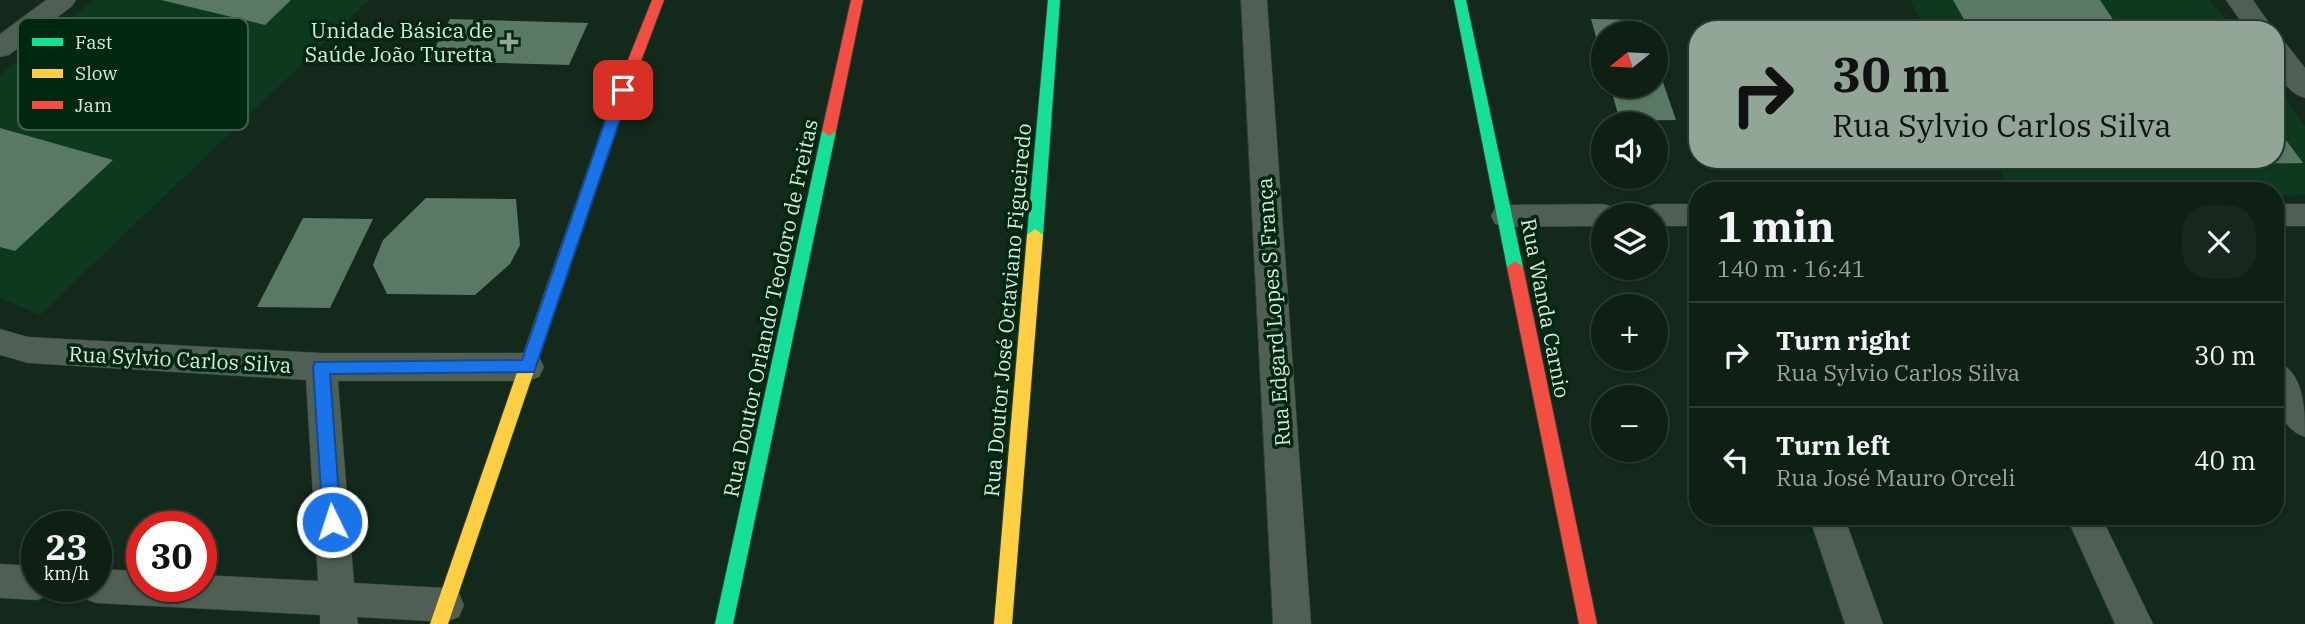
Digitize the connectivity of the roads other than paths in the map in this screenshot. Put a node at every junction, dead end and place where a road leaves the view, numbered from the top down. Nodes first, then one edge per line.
1 (63, 0) edge
2 (658, 0) edge
3 (857, 0) edge
4 (1054, 0) edge
5 (1254, 0) edge
6 (1460, 0) edge
7 (2239, 0) edge
8 (39, 18) edge
9 (2254, 21) edge
10 (18, 34) edge
11 (0, 48) edge
12 (2284, 60) edge
13 (2305, 88) edge
14 (1591, 215) edge
15 (1668, 215) edge
16 (1689, 215) edge
17 (2284, 215) edge
18 (2305, 215) edge
19 (1506, 216) junction
20 (0, 342) edge
21 (321, 367) junction
22 (528, 367) junction
23 (2284, 388) edge
24 (2305, 423) edge
25 (1829, 525) edge
26 (2087, 525) edge
27 (0, 581) edge
28 (21, 582) edge
29 (112, 588) edge
30 (338, 612) edge
31 (443, 614) edge
32 (724, 624) edge
33 (1003, 624) edge
34 (1292, 624) edge
35 (1588, 624) edge
36 (1864, 624) edge
37 (2134, 624) edge

1 - 8 street
2 - 22 street
3 - 32 street, Rua Doutor Orlando Teodoro de Freitas
4 - 33 street, Rua Doutor José Octaviano Figueiredo
5 - 34 street, Rua Edgard Lopes S França
6 - 19 street, Rua Wanda Carnio
7 - 9 street
10 - 11 street
12 - 13 street
14 - 19 street
15 - 16 street
17 - 18 street
19 - 35 street, Rua Wanda Carnio
20 - 21 street, Rua Sylvio Carlos Silva
21 - 22 street, Rua Sylvio Carlos Silva
21 - 30 street
22 - 31 street
23 - 24 street
25 - 36 street
26 - 37 street
27 - 28 street
29 - 30 street
30 - 31 street

